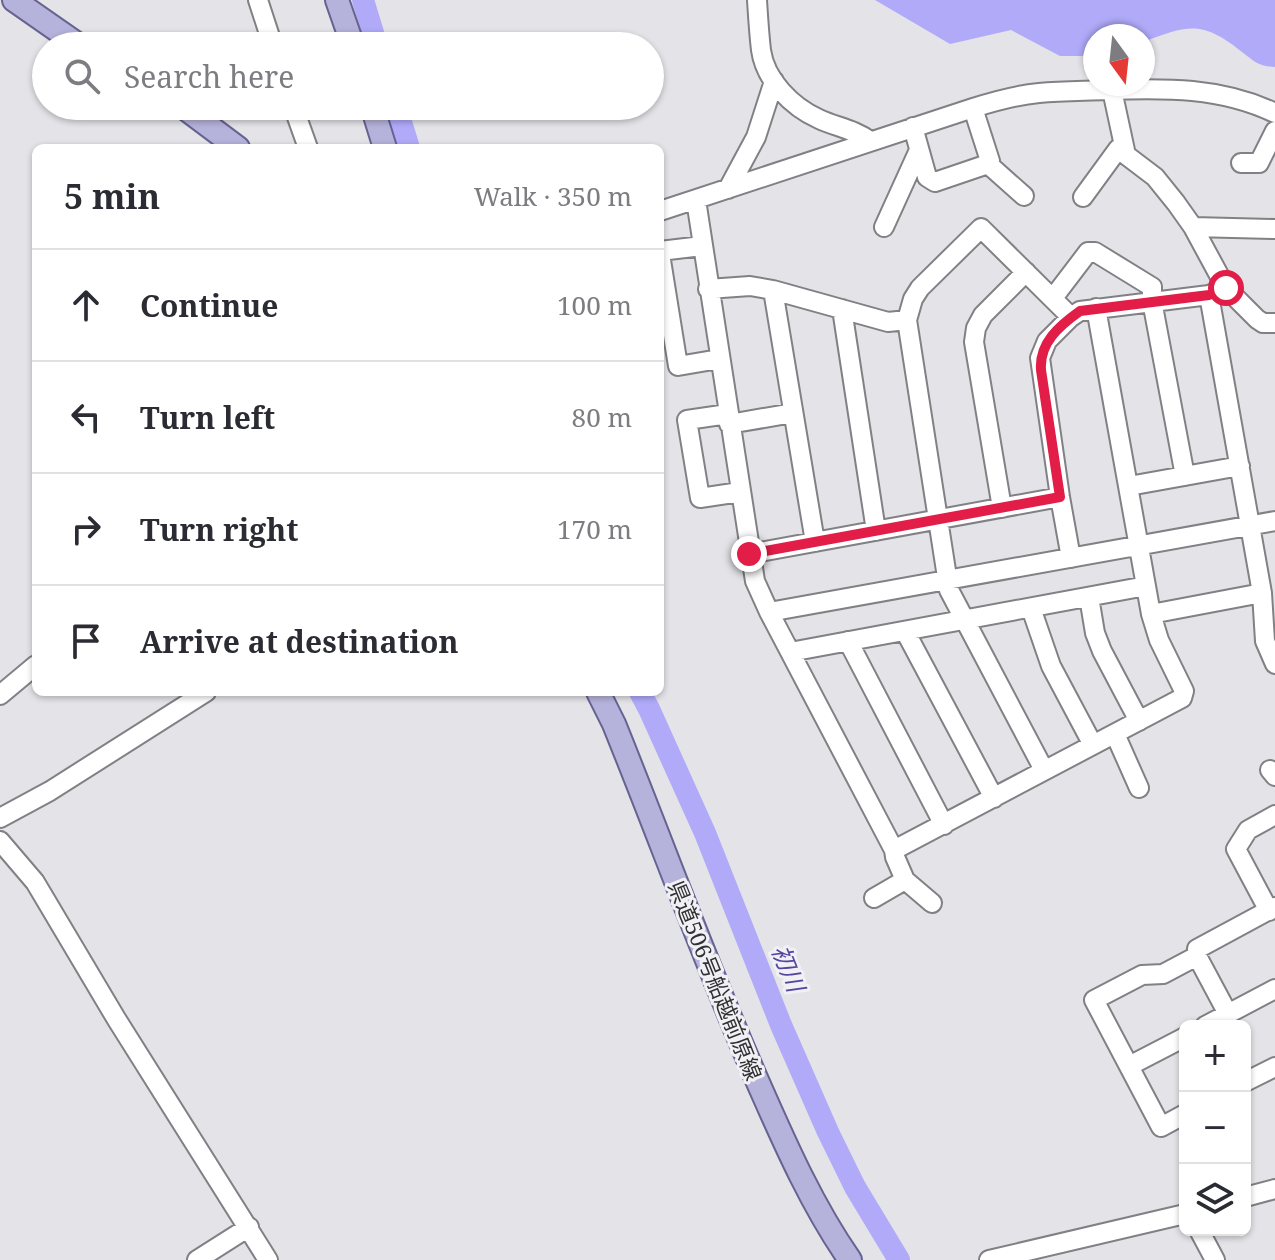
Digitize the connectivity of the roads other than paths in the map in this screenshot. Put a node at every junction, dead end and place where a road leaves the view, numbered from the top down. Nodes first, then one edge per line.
1 (14, 0) edge
2 (278, 0) edge
3 (337, 0) edge
4 (757, 0) edge
5 (258, 3) edge
6 (60, 32) edge
7 (268, 32) edge
8 (348, 32) edge
9 (774, 81) junction
10 (1155, 88) edge
11 (1083, 91) edge
12 (1113, 96) edge
13 (973, 108) junction
14 (1275, 113) edge
15 (201, 120) edge
16 (298, 120) edge
17 (376, 120) edge
18 (913, 127) junction
19 (1275, 131) edge
20 (870, 141) junction
21 (233, 144) edge
22 (307, 144) edge
23 (384, 144) edge
24 (1124, 147) junction
25 (919, 150) junction
26 (1241, 163) dead end
27 (988, 164) junction
28 (728, 189) junction
29 (1024, 196) dead end
30 (1083, 197) dead end
31 (696, 200) junction
32 (664, 210) edge
33 (884, 227) dead end
34 (1193, 227) junction
35 (1275, 229) edge
36 (702, 246) junction
37 (664, 251) edge
38 (1026, 272) junction
39 (664, 277) edge
40 (708, 289) junction
41 (773, 290) junction
42 (1218, 291) junction
43 (1053, 298) junction
44 (1152, 301) junction
45 (1096, 308) junction
46 (842, 309) junction
47 (1071, 317) junction
48 (907, 320) junction
49 (1274, 328) edge
50 (719, 359) junction
51 (793, 413) junction
52 (728, 419) junction
53 (1240, 466) junction
54 (1185, 476) junction
55 (1129, 486) junction
56 (740, 492) junction
57 (1060, 497) junction
58 (1002, 508) junction
59 (939, 519) junction
60 (1275, 521) edge
61 (1251, 526) junction
62 (876, 531) junction
63 (815, 542) junction
64 (1139, 545) junction
65 (749, 554) junction
66 (1071, 558) junction
67 (947, 580) junction
68 (1146, 586) junction
69 (1262, 593) junction
70 (1089, 597) junction
71 (1031, 608) junction
72 (769, 612) junction
73 (1151, 614) junction
74 (964, 620) junction
75 (905, 631) junction
76 (848, 641) junction
77 (790, 652) junction
78 (1275, 664) edge
79 (32, 668) edge
80 (0, 695) edge
81 (200, 696) edge
82 (600, 696) edge
83 (1139, 721) junction
84 (1115, 734) junction
85 (1093, 745) junction
86 (1044, 770) junction
87 (1139, 788) dead end
88 (994, 798) junction
89 (1275, 815) edge
90 (0, 818) edge
91 (944, 825) junction
92 (0, 841) edge
93 (894, 850) junction
94 (905, 880) junction
95 (877, 896) dead end
96 (932, 903) dead end
97 (1272, 909) edge
98 (1197, 956) junction
99 (1275, 989) edge
100 (1228, 1014) junction
101 (1216, 1020) edge
102 (1179, 1040) edge
103 (1129, 1066) junction
104 (1275, 1067) edge
105 (1251, 1079) edge
106 (1179, 1117) edge
107 (1275, 1189) edge
108 (1251, 1195) edge
109 (1179, 1215) edge
110 (249, 1227) junction
111 (1202, 1236) edge
112 (197, 1260) edge
113 (268, 1260) edge
114 (850, 1260) edge
115 (989, 1260) edge
116 (1215, 1260) edge

1 - 6 main road
2 - 5 street
3 - 8 main road
4 - 9 street
5 - 7 street
9 - 20 street
9 - 28 street
10 - 14 street
11 - 13 street
12 - 24 street
13 - 18 street
13 - 27 street
15 - 21 main road
16 - 22 street
17 - 23 main road
18 - 20 street
18 - 25 street
19 - 26 street
20 - 28 street
24 - 30 street
24 - 34 street
25 - 27 street
25 - 33 street
27 - 29 street
28 - 31 street
31 - 32 street
31 - 36 street
34 - 35 street
34 - 42 street
36 - 37 street
36 - 40 street
38 - 43 street
38 - 48 street
38 - 58 street
39 - 50 street
40 - 41 street
40 - 50 street
41 - 46 street
41 - 51 street
42 - 44 street
42 - 49 street
42 - 53 street
43 - 44 street
43 - 47 street
44 - 45 street
44 - 54 street
45 - 47 street
45 - 55 street
46 - 48 street
46 - 62 street
47 - 57 street
48 - 59 street
50 - 52 street
51 - 52 street
51 - 63 street
52 - 56 street
52 - 56 street
53 - 54 street
53 - 61 street
54 - 55 street
55 - 64 street
56 - 65 street
57 - 58 street
57 - 66 street
58 - 59 street
59 - 62 street
59 - 67 street
60 - 61 street
61 - 64 street
61 - 69 street
62 - 63 street
63 - 65 street
64 - 66 street
64 - 68 street
65 - 72 street
66 - 67 street
67 - 72 street
67 - 74 street
68 - 70 street
68 - 73 street
69 - 73 street
69 - 78 street
70 - 71 street
70 - 83 street
71 - 74 street
71 - 85 street
72 - 77 street
73 - 83 street
74 - 75 street
74 - 86 street
75 - 76 street
75 - 88 street
76 - 77 street
76 - 91 street
77 - 93 street
79 - 80 street
81 - 90 street
82 - 114 main road, 県道506号船越前原線
83 - 84 street
84 - 85 street
84 - 87 street
85 - 86 street
86 - 88 street
88 - 91 street
89 - 97 street
91 - 93 street
92 - 110 street
93 - 94 street
94 - 95 street
94 - 96 street
97 - 98 street
98 - 100 street
98 - 103 street
99 - 100 street
100 - 101 street
102 - 103 street
103 - 106 street
104 - 105 street
107 - 108 street
109 - 115 street
110 - 112 street
110 - 113 street
111 - 116 street

